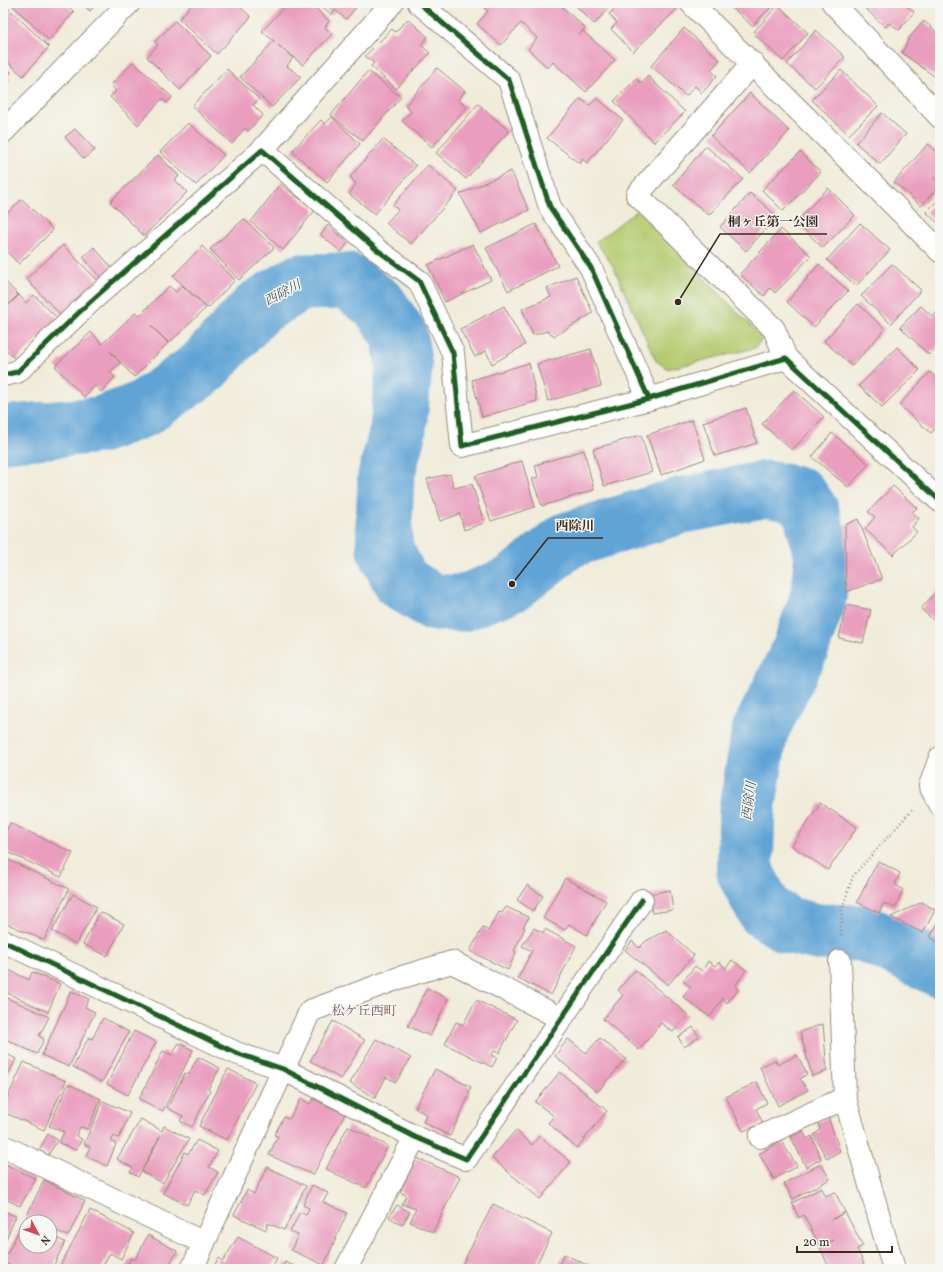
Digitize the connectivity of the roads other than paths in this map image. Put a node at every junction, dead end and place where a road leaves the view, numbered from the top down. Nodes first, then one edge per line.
1 (129, 3) edge
2 (392, 3) edge
3 (419, 3) edge
4 (691, 3) edge
5 (833, 3) edge
6 (752, 63) junction
7 (940, 117) edge
8 (3, 132) edge
9 (262, 150) junction
10 (940, 251) edge
11 (786, 358) junction
12 (3, 375) edge
13 (649, 399) junction
14 (940, 501) edge
15 (940, 758) edge
16 (940, 805) edge
17 (642, 900) dead end
18 (3, 942) edge
19 (840, 961) dead end
20 (560, 1018) junction
21 (284, 1069) junction
22 (845, 1098) junction
23 (415, 1137) junction
24 (760, 1137) dead end
25 (3, 1146) edge
26 (204, 1243) junction
27 (192, 1269) edge
28 (346, 1269) edge
29 (894, 1269) edge

1 - 8 street
2 - 9 street
3 - 13 street
4 - 6 street
5 - 7 street
6 - 10 street
6 - 11 street
9 - 12 street
9 - 13 street
11 - 13 street
11 - 14 street
15 - 16 street
17 - 20 street
18 - 21 street
19 - 22 street
20 - 21 street
20 - 23 street
21 - 23 street
21 - 26 street
22 - 24 street
22 - 29 street
23 - 28 street
25 - 26 street
26 - 27 street

